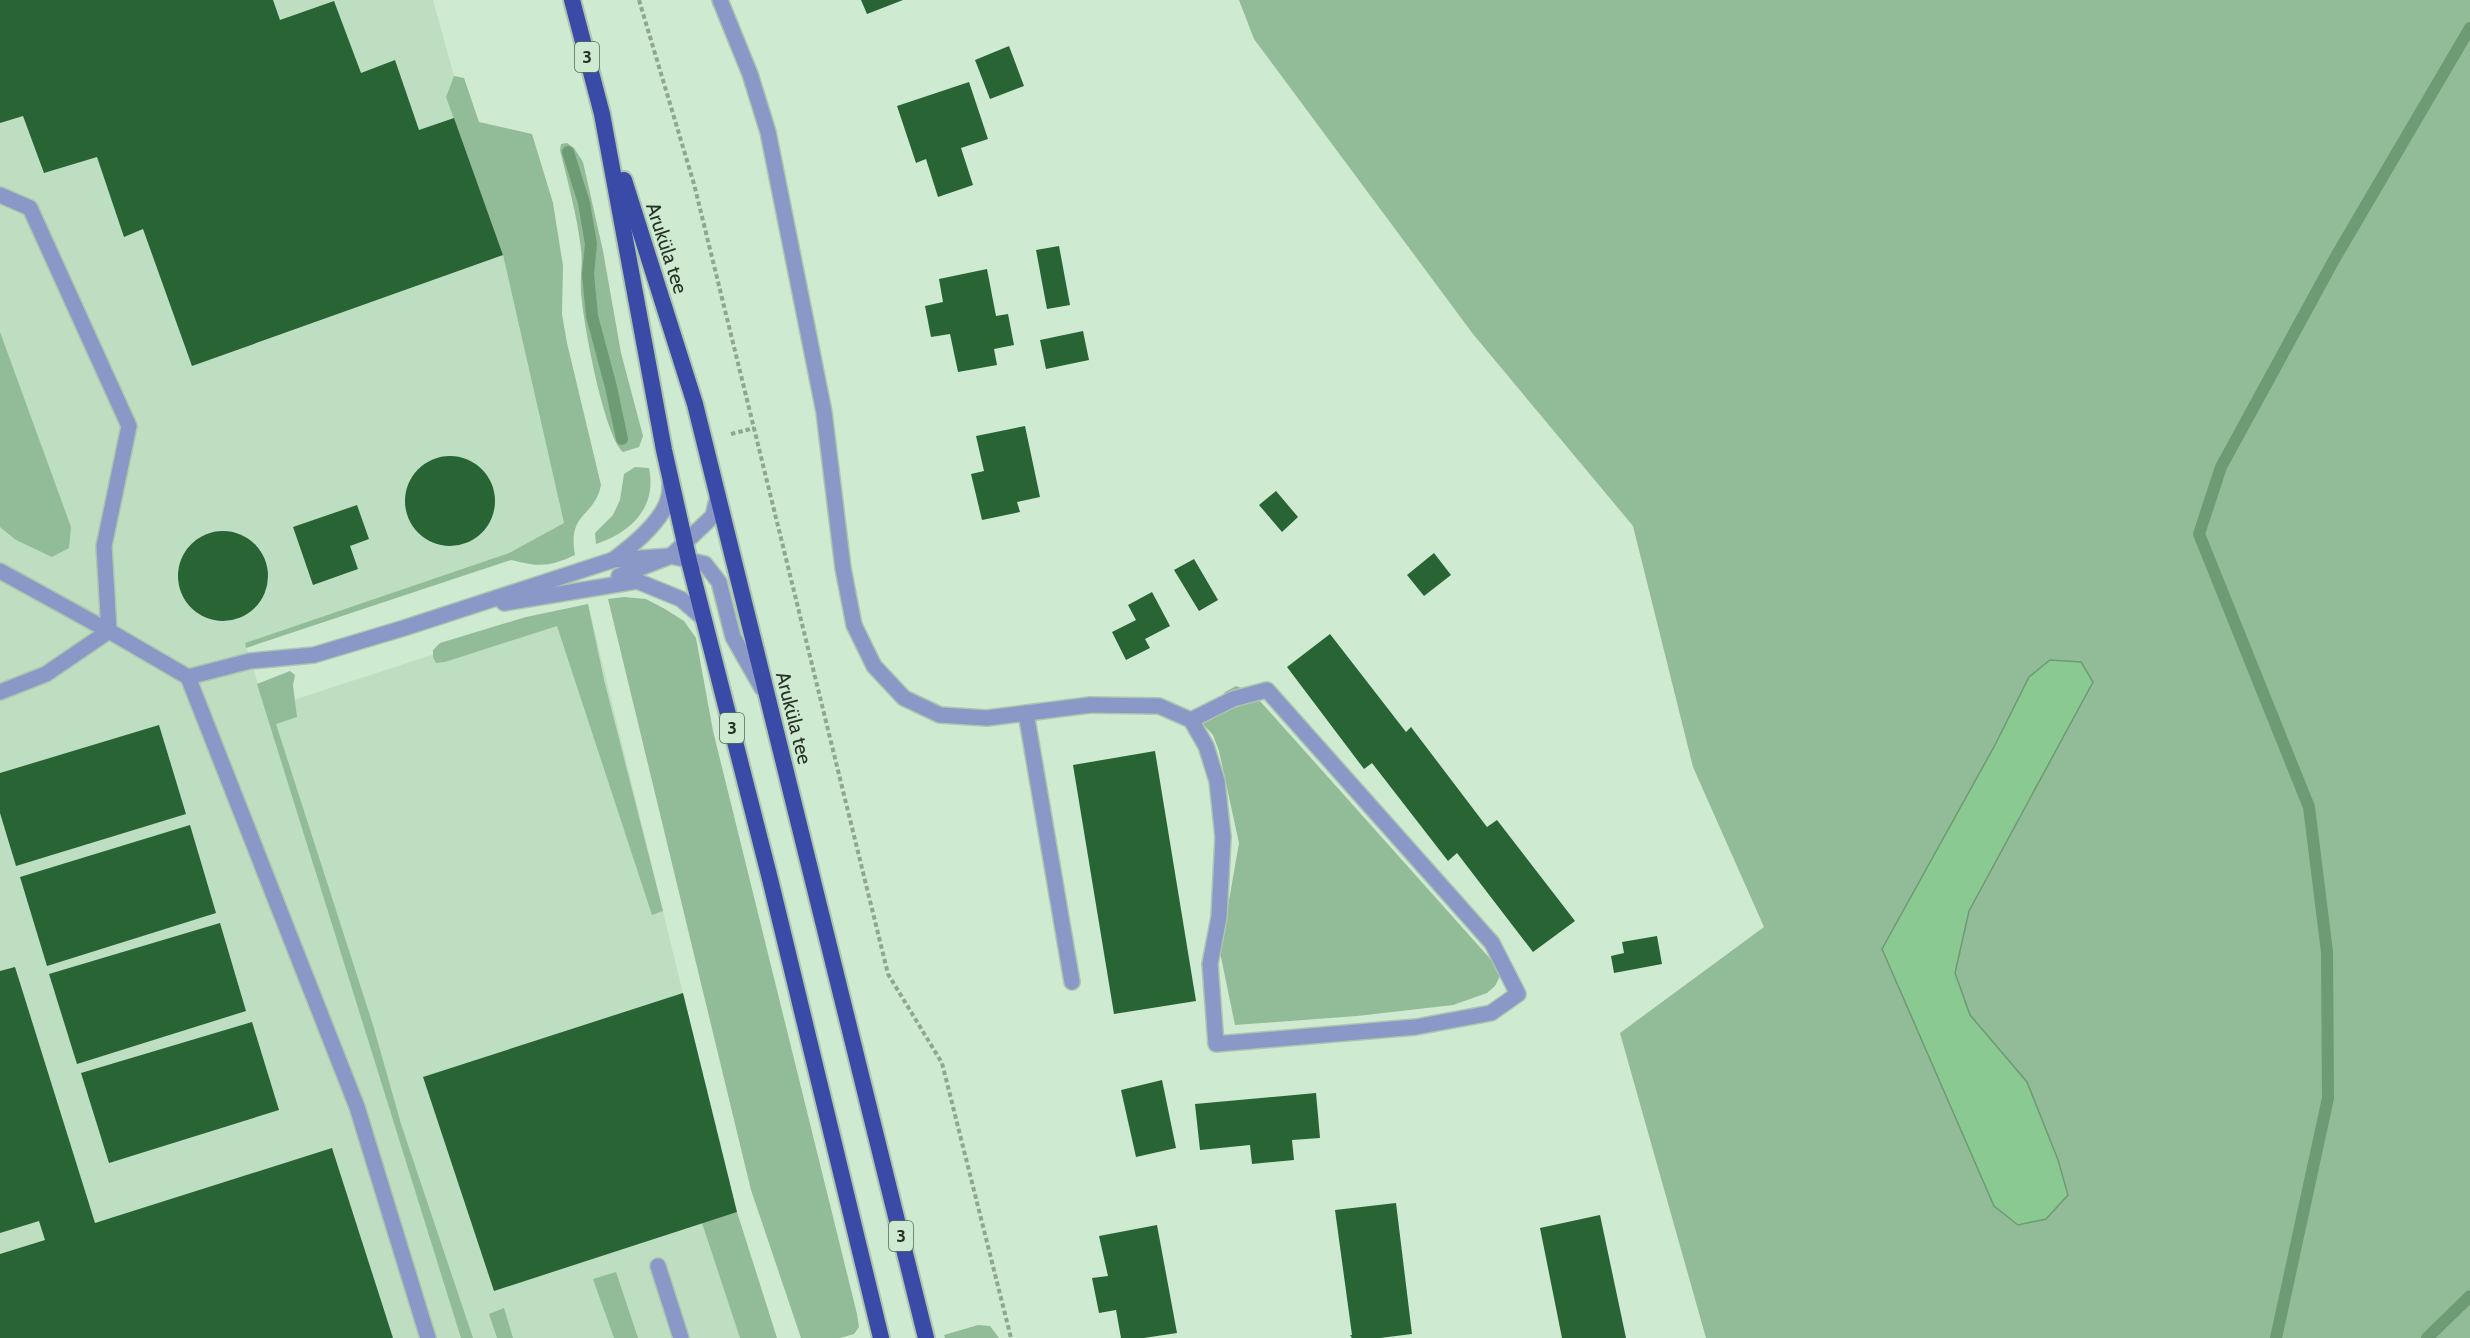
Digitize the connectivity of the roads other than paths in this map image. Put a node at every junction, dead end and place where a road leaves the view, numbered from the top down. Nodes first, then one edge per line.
1 (572, 0) edge
2 (720, 0) edge
3 (602, 114) junction
4 (0, 195) edge
5 (670, 476) junction
6 (718, 495) junction
7 (685, 544) junction
8 (671, 556) junction
9 (613, 560) junction
10 (689, 561) junction
11 (0, 571) edge
12 (559, 594) junction
13 (440, 616) junction
14 (109, 631) junction
15 (709, 632) junction
16 (188, 677) junction
17 (0, 692) edge
18 (768, 699) junction
19 (1026, 713) junction
20 (1191, 720) junction
21 (1072, 982) dead end
22 (658, 1266) dead end
23 (428, 1338) edge
24 (681, 1338) edge
25 (881, 1338) edge
26 (926, 1338) edge

1 - 3 highway, Aruküla tee / 3
2 - 19 street
3 - 5 highway, Aruküla tee / 3
3 - 6 highway, Aruküla tee / 3
4 - 14 street
5 - 7 highway, Aruküla tee / 3
5 - 9 street
6 - 7 street
6 - 18 highway, Aruküla tee / 3
7 - 8 street
7 - 10 highway, Aruküla tee / 3
8 - 9 street
8 - 10 street
8 - 12 street
9 - 13 street
10 - 15 highway, Aruküla tee / 3
10 - 18 street
11 - 14 street
12 - 13 street
12 - 15 street
13 - 16 street
14 - 16 street
14 - 17 street
15 - 25 highway, Aruküla tee / 3
16 - 23 street
18 - 26 highway, Aruküla tee / 3
19 - 20 street
19 - 21 street
20 - 20 street
22 - 24 street

